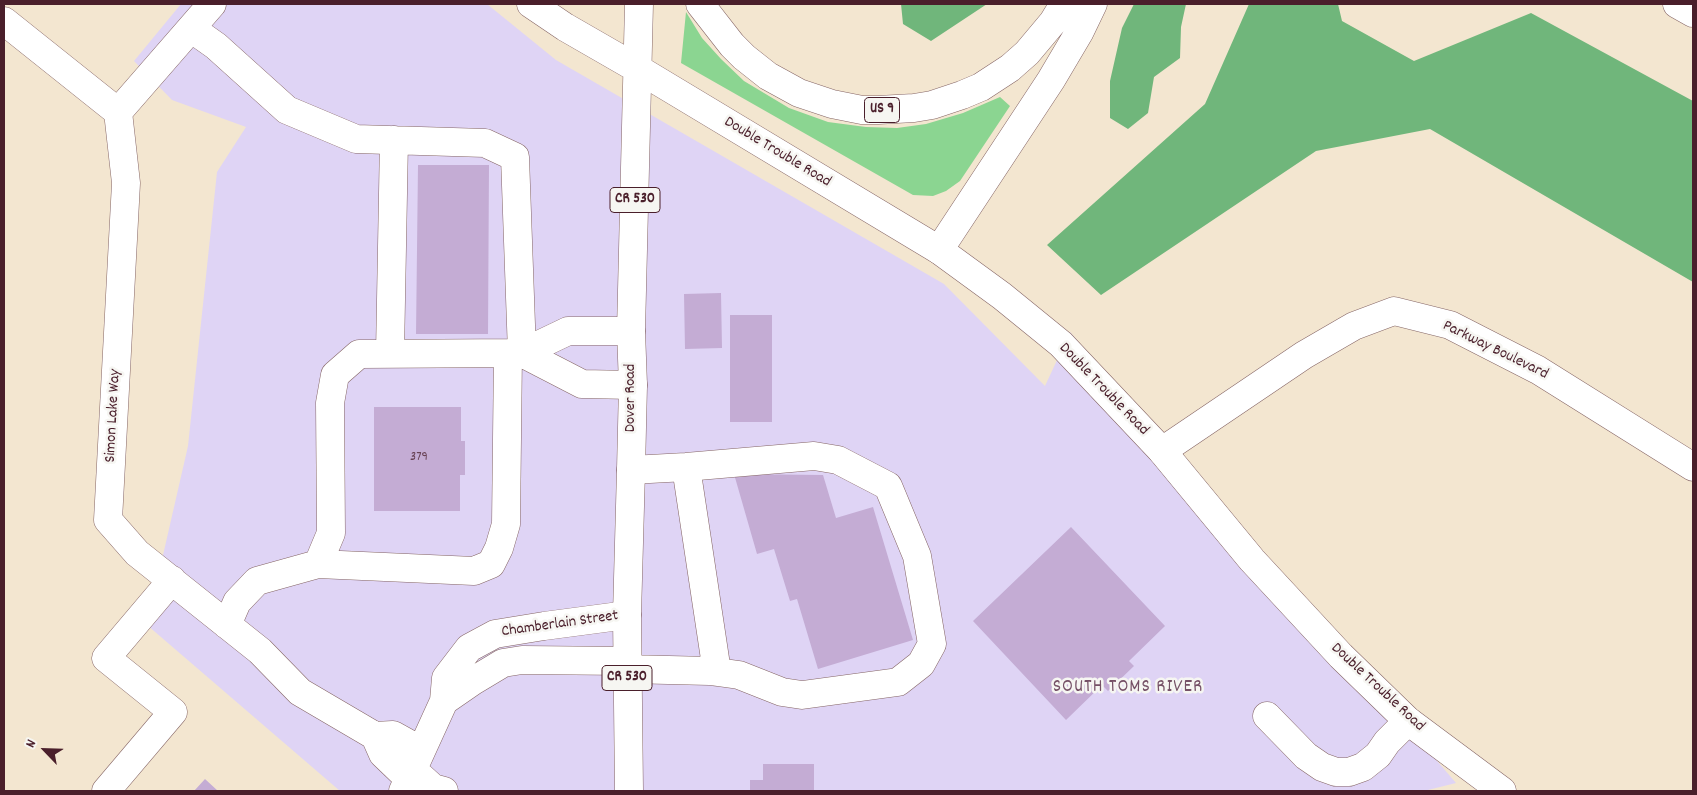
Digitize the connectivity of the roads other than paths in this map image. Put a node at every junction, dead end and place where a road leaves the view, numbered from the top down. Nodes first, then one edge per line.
1 (212, 4) edge
2 (531, 4) edge
3 (639, 4) edge
4 (700, 4) edge
5 (1064, 4) edge
6 (1093, 4) edge
7 (1676, 4) edge
8 (1693, 13) edge
9 (4, 21) edge
10 (192, 29) junction
11 (638, 69) junction
12 (118, 112) junction
13 (394, 140) junction
14 (939, 250) junction
15 (631, 331) junction
16 (390, 353) junction
17 (515, 353) junction
18 (633, 385) junction
19 (1162, 452) junction
20 (686, 467) junction
21 (1693, 468) edge
22 (631, 470) junction
23 (318, 564) junction
24 (172, 580) junction
25 (627, 615) junction
26 (227, 624) junction
27 (627, 665) junction
28 (717, 672) junction
29 (444, 702) junction
30 (1267, 716) dead end
31 (1408, 721) junction
32 (411, 772) edge
33 (106, 791) edge
34 (444, 791) edge
35 (629, 791) edge
36 (1502, 791) edge

1 - 10 main road
2 - 11 main road, Double Trouble Road
3 - 11 main road, Dover Road / CR 530
4 - 5 main road, US 9
6 - 14 main road
7 - 8 main road
9 - 12 main road
10 - 12 main road
10 - 13 main road
11 - 14 main road, Double Trouble Road
11 - 15 main road, Dover Road / CR 530
12 - 24 main road, Simon Lake Way
13 - 16 main road
13 - 17 main road
14 - 19 main road, Double Trouble Road
15 - 17 main road
15 - 18 main road, Dover Road / CR 530
16 - 17 main road
16 - 23 main road
17 - 18 main road
17 - 23 main road
18 - 22 main road, Dover Road / CR 530
19 - 21 main road, Parkway Boulevard
19 - 31 main road, Double Trouble Road
20 - 22 main road, Chamberlain Street
20 - 28 main road
20 - 28 main road, Chamberlain Street
22 - 25 main road, Dover Road / CR 530
23 - 26 main road
24 - 26 main road, Simon Lake Way
24 - 33 main road
25 - 27 main road, Dover Road / CR 530
25 - 29 main road, Chamberlain Street
26 - 32 main road, Simon Lake Way
27 - 28 main road, Chamberlain Street
27 - 29 main road, Chamberlain Street
27 - 35 main road, Dover Road / CR 530
29 - 32 main road, Chamberlain Street
30 - 31 main road
31 - 36 main road, Double Trouble Road
32 - 34 main road, Simon Lake Way

